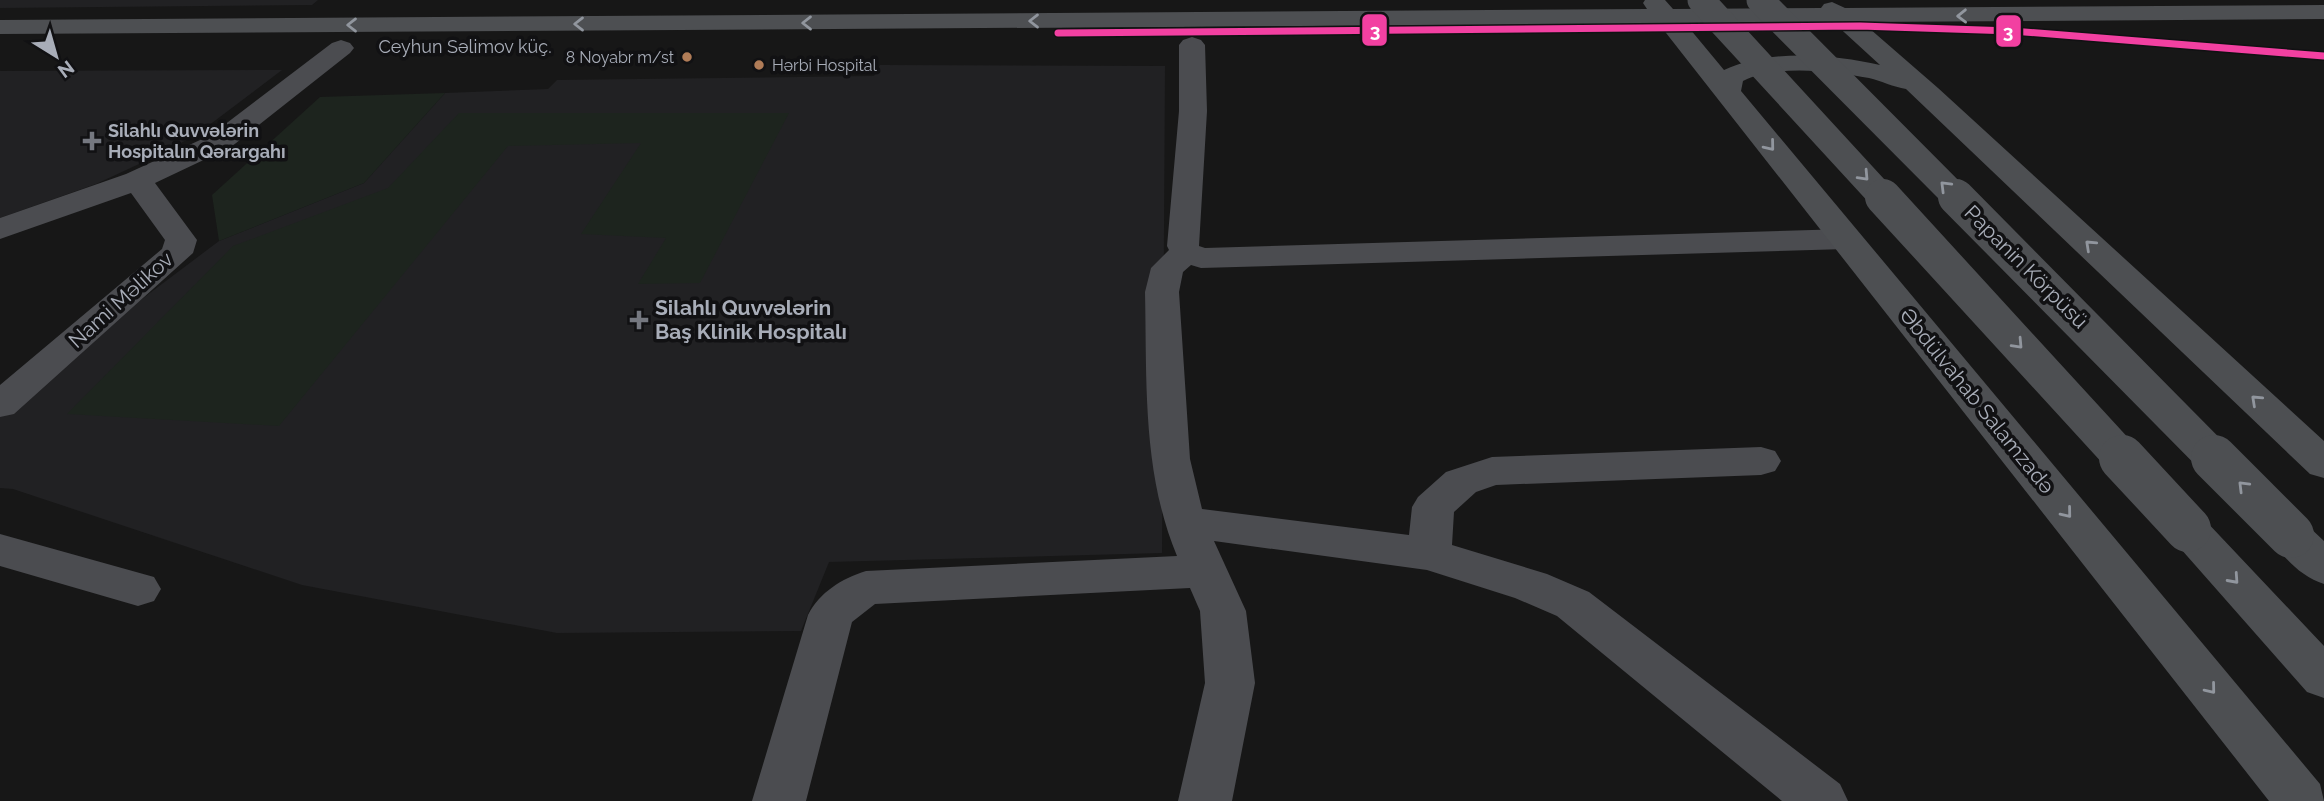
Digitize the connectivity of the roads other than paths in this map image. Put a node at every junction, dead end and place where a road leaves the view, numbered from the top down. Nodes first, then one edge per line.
1 (1701, 0) edge
2 (1760, 0) edge
3 (1822, 0) edge
4 (2088, 0) edge
5 (2131, 0) edge
6 (1659, 8) edge
7 (2324, 12) edge
8 (2208, 14) junction
9 (2049, 15) junction
10 (1841, 17) junction
11 (0, 27) edge
12 (2324, 33) edge
13 (1866, 39) junction
14 (1685, 41) junction
15 (1192, 45) junction
16 (1042, 46) dead end
17 (645, 47) dead end
18 (341, 48) junction
19 (0, 50) edge
20 (1727, 93) junction
21 (1928, 94) junction
22 (137, 180) junction
23 (0, 229) edge
24 (1846, 239) junction
25 (1188, 253) junction
26 (0, 405) edge
27 (1761, 461) dead end
28 (2324, 464) edge
29 (1184, 522) junction
30 (0, 550) edge
31 (1429, 554) junction
32 (2324, 568) edge
33 (1204, 571) junction
34 (138, 589) dead end
35 (2324, 678) edge
36 (779, 801) edge
37 (1205, 801) edge
38 (1821, 801) edge
39 (2301, 801) edge

1 -> 35 main road, bridge
32 -> 2 main road, Papanin Körpüsü, bridge
3 - 10 main road
4 - 9 main road
5 - 8 main road
6 - 10 main road, Ceyhun Səlimov küç.
6 -> 11 main road, Ceyhun Səlimov küç.
6 - 14 main road, Əbdülvahab Salamzadə
7 - 8 main road
8 - 9 main road
9 -> 10 main road
10 - 13 main road
12 - 13 main road
13 - 14 main road
13 - 21 main road
14 - 15 main road
14 - 20 main road, Əbdülvahab Salamzadə
15 - 16 main road
15 - 25 street
17 - 18 main road, Ceyhun Səlimov küç.
18 - 19 main road, Ceyhun Səlimov küç.
18 - 22 street
20 - 21 main road
20 -> 24 main road, Əbdülvahab Salamzadə
28 -> 21 main road
22 - 23 street
22 - 26 street, Nami Məlikov
24 - 25 street
24 -> 39 main road, Əbdülvahab Salamzadə
25 - 29 street
27 - 31 street
29 - 31 street
29 - 33 street
30 - 34 street
31 - 38 street
33 - 36 street
33 - 37 street

